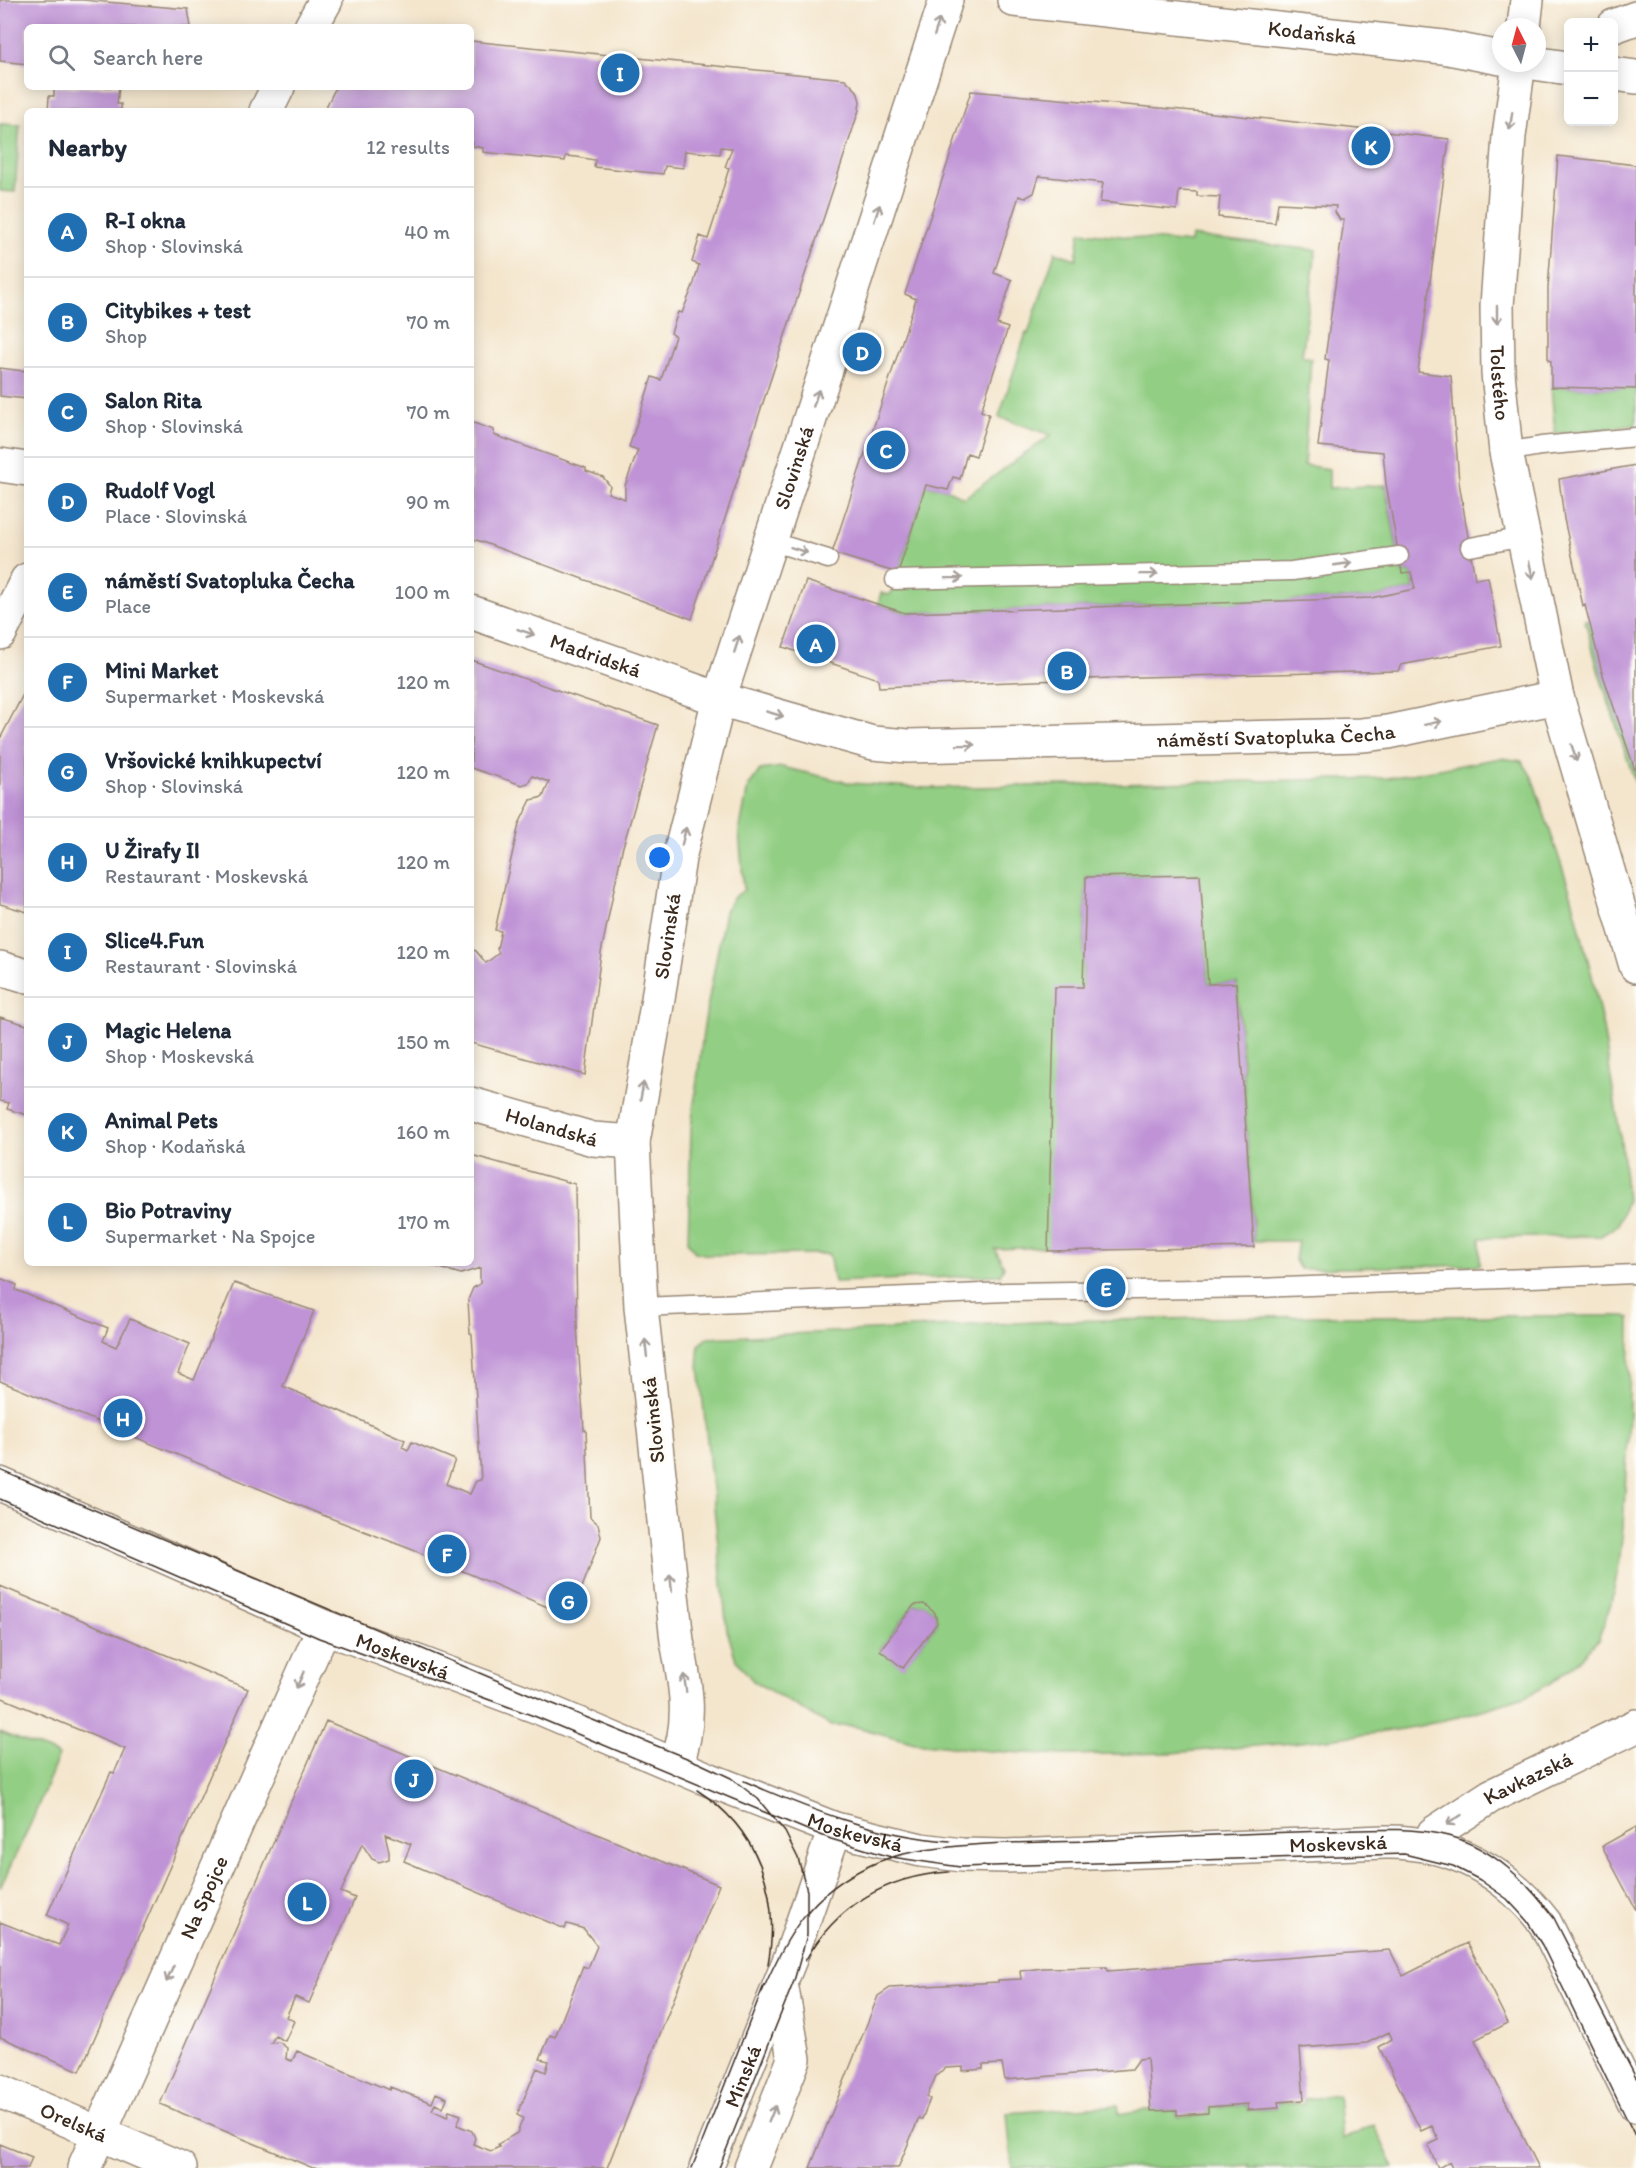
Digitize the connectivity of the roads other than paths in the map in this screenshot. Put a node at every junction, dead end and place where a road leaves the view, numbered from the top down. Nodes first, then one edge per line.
1 (326, 0) edge
2 (946, 0) edge
3 (1014, 0) edge
4 (1527, 0) edge
5 (1525, 18) edge
6 (1636, 18) edge
7 (313, 24) edge
8 (1618, 25) edge
9 (1564, 45) edge
10 (1546, 51) edge
11 (1492, 56) edge
12 (1546, 65) edge
13 (1564, 67) edge
14 (1518, 72) edge
15 (1618, 75) edge
16 (1636, 77) edge
17 (276, 90) edge
18 (268, 108) edge
19 (1636, 437) edge
20 (1506, 452) junction
21 (0, 465) edge
22 (24, 469) edge
23 (1524, 537) junction
24 (770, 541) junction
25 (1470, 547) dead end
26 (1399, 556) dead end
27 (828, 559) dead end
28 (895, 580) dead end
29 (24, 586) edge
30 (474, 613) edge
31 (0, 633) edge
32 (1557, 697) junction
33 (719, 699) junction
34 (1636, 966) edge
35 (0, 968) edge
36 (24, 975) edge
37 (474, 1105) edge
38 (633, 1142) junction
39 (1636, 1274) edge
40 (641, 1307) junction
41 (0, 1484) edge
42 (324, 1627) junction
43 (1636, 1726) edge
44 (676, 1765) junction
45 (835, 1829) junction
46 (1429, 1845) junction
47 (781, 1983) junction
48 (0, 2091) edge
49 (1636, 2106) edge
50 (99, 2133) junction
51 (84, 2168) edge
52 (180, 2168) edge
53 (706, 2168) edge
54 (751, 2168) edge

1 - 7 street
24 -> 2 street, Slovinská
3 - 11 street, Kodaňská
4 - 5 street
6 - 8 street
9 - 10 street
12 - 13 street
14 -> 20 street, Tolstého
15 - 16 street
17 - 18 street
19 - 20 lane
20 - 23 street, Tolstého
21 - 22 street
23 - 25 lane
23 -> 32 street, Tolstého
24 -> 27 lane
33 -> 24 street, Slovinská
28 -> 26 lane
29 - 31 street
30 -> 33 street, Madridská
33 -> 32 street, náměstí Svatopluka Čecha
32 -> 34 street
38 -> 33 street, Slovinská
35 - 36 street
37 - 38 street, Holandská
38 - 40 street, Slovinská
39 - 40 lane
44 -> 40 street, Slovinská
41 - 42 street, Moskevská
42 - 44 street, Moskevská
42 -> 50 street, Na Spojce
43 -> 46 street, Kavkazská
44 - 45 street, Moskevská
45 - 46 street, Moskevská
45 - 47 street, Minská
46 - 49 street, Moskevská
47 - 53 street, Minská
54 -> 47 street, Minská
48 - 50 street, Orelská
50 - 51 street, Na Spojce
50 - 52 street, Orelská

